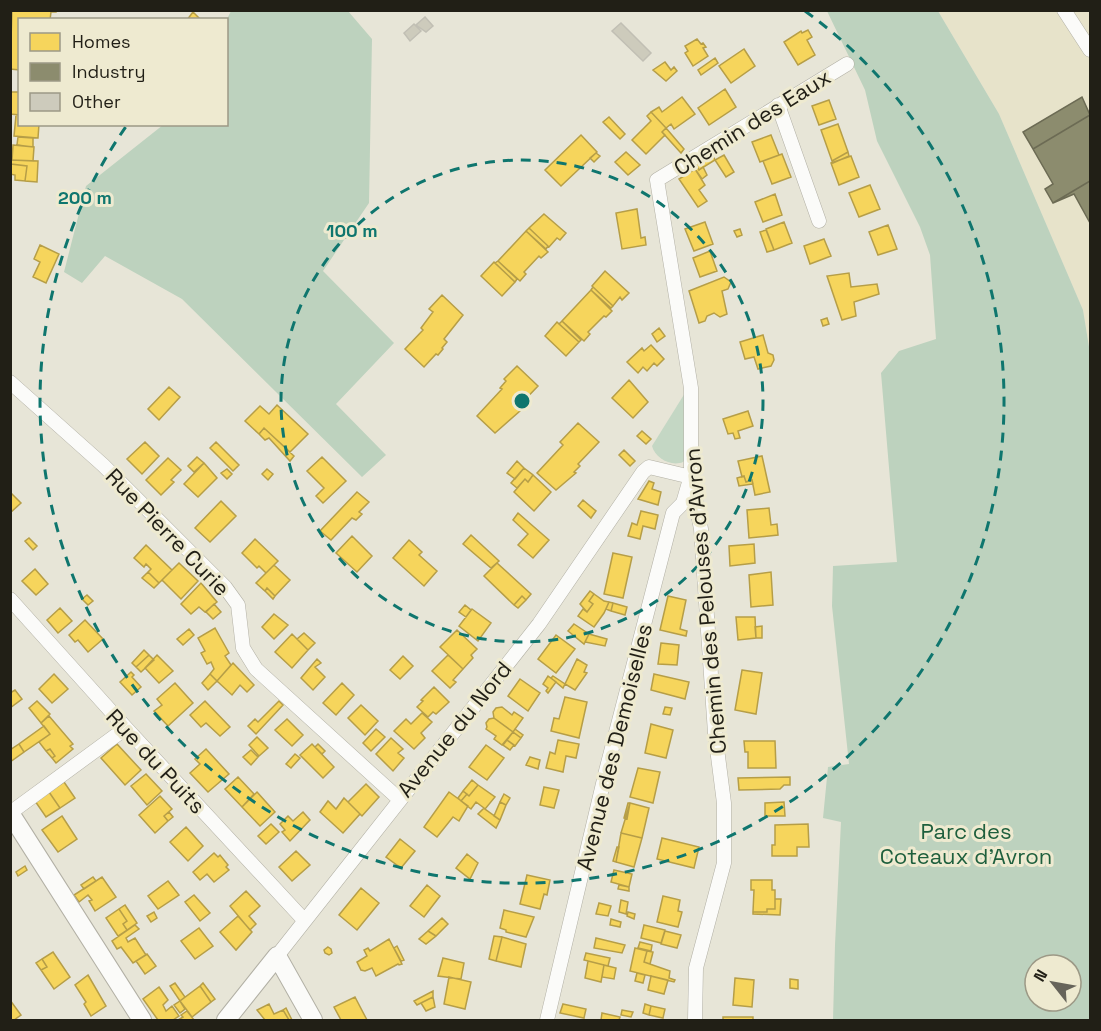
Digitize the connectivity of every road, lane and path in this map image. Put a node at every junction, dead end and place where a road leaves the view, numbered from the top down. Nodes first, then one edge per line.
1 (1064, 10) edge
2 (1090, 50) edge
3 (847, 64) dead end
4 (778, 105) junction
5 (657, 180) joint
6 (819, 221) dead end
7 (10, 382) edge
8 (691, 477) junction
9 (10, 599) edge
10 (126, 728) junction
11 (399, 799) junction
12 (10, 813) edge
13 (304, 920) junction
14 (277, 956) junction
15 (142, 1020) edge
16 (226, 1020) edge
17 (314, 1020) edge
18 (547, 1020) edge
19 (695, 1020) edge

1 - 2 street
3 - 4 street, Chemin des Eaux
4 - 5 street, Chemin des Eaux
4 - 6 street
5 - 8 street, Chemin des Pelouses d'Avron
7 - 11 street, Rue Pierre Curie
8 - 11 street, Avenue du Nord
8 - 18 street, Avenue des Demoiselles
8 - 19 street, Chemin des Pelouses d'Avron
9 - 10 street, Rue du Puits
10 - 12 street
10 - 13 street, Rue du Puits
11 - 13 street, Avenue du Nord
12 - 15 street
13 - 14 street, Avenue du Nord
14 - 16 street, Avenue du Nord
14 - 17 street

